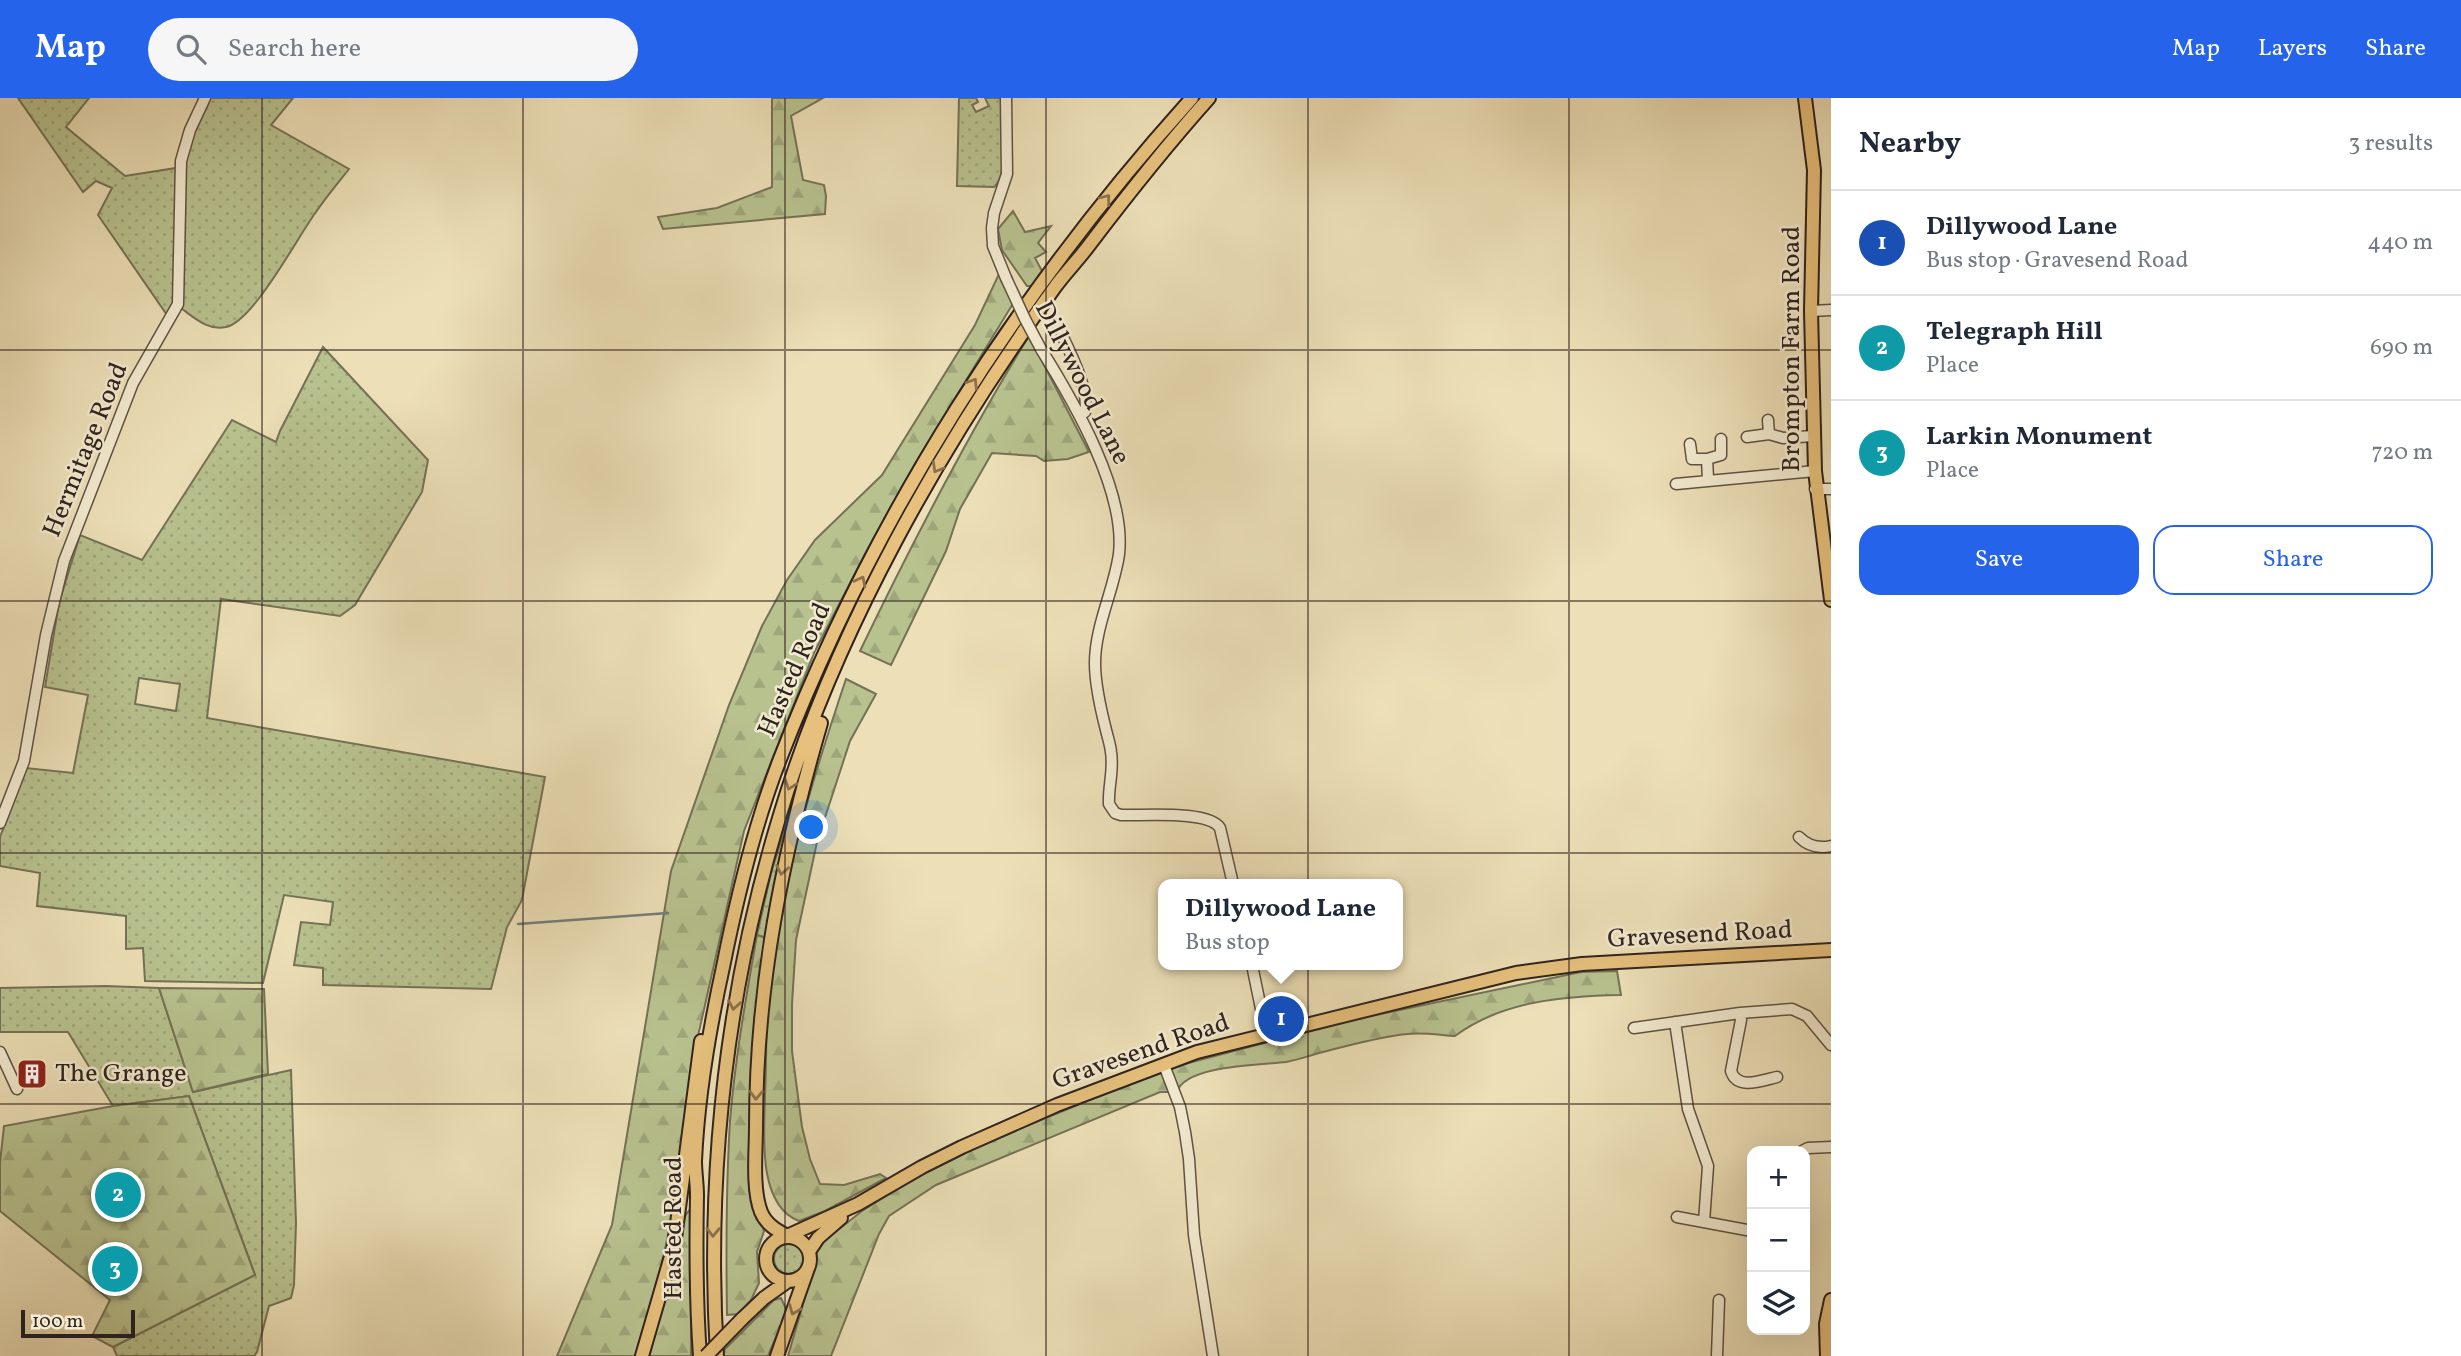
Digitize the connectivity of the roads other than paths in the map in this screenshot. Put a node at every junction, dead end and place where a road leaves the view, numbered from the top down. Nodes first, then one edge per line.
1 (205, 98) edge
2 (1006, 98) edge
3 (1192, 98) edge
4 (1209, 98) edge
5 (1805, 98) edge
6 (1831, 310) edge
7 (1811, 311) junction
8 (1062, 335) dead end
9 (1079, 415) junction
10 (1768, 420) dead end
11 (1769, 434) junction
12 (1813, 436) junction
13 (1747, 437) dead end
14 (1723, 443) dead end
15 (1688, 448) dead end
16 (1707, 459) junction
17 (1815, 471) junction
18 (1708, 479) junction
19 (1676, 484) dead end
20 (1815, 489) junction
21 (1831, 489) edge
22 (1831, 600) edge
23 (838, 662) junction
24 (779, 760) junction
25 (0, 823) edge
26 (1799, 836) dead end
27 (1808, 844) junction
28 (1831, 846) edge
29 (1803, 856) dead end
30 (1232, 879) edge
31 (1831, 950) edge
32 (1253, 970) edge
33 (1740, 1013) junction
34 (1675, 1022) junction
35 (1634, 1028) dead end
36 (1266, 1033) junction
37 (1831, 1045) edge
38 (0, 1052) edge
39 (1164, 1065) junction
40 (1777, 1077) dead end
41 (17, 1088) dead end
42 (1831, 1147) edge
43 (1810, 1148) edge
44 (858, 1204) junction
45 (1677, 1217) dead end
46 (1704, 1222) junction
47 (1747, 1230) edge
48 (788, 1236) junction
49 (810, 1250) junction
50 (809, 1264) junction
51 (767, 1268) junction
52 (788, 1281) junction
53 (1719, 1300) dead end
54 (1831, 1300) edge
55 (741, 1319) junction
56 (642, 1356) edge
57 (700, 1356) edge
58 (706, 1356) edge
59 (717, 1356) edge
60 (777, 1356) edge
61 (1213, 1356) edge
62 (1717, 1356) edge
63 (1827, 1356) edge

1 - 25 street, Hermitage Road
2 - 9 street, Dillywood Lane, bridge
24 -> 3 main road, Hasted Road
4 -> 23 main road, Hasted Road
5 - 7 main road, Brompton Farm Road
6 - 7 street
7 - 12 main road, Brompton Farm Road
8 - 9 street
9 - 30 street, Dillywood Lane
10 - 11 street
11 - 12 street
11 - 13 street
12 - 17 main road, Brompton Farm Road
14 - 16 street
15 - 16 street
16 - 18 street
17 - 18 street
17 - 20 main road, Brompton Farm Road
18 - 19 street
20 - 21 street
20 - 22 main road, Brompton Farm Road
23 -> 48 main road
23 -> 59 main road, Hasted Road
24 - 56 main road
24 - 57 main road, Hasted Road
26 - 27 street
27 - 28 street
27 - 29 street
31 - 36 main road, Gravesend Road
32 - 36 street
33 - 34 street
33 - 37 street
33 - 40 street
34 - 35 street
34 - 46 street
36 - 39 main road, Gravesend Road
38 - 41 street
39 - 44 main road, Gravesend Road
39 - 61 street
42 - 43 street
44 - 48 main road, Gravesend Road
44 - 49 main road, Gravesend Road
45 - 46 street
46 - 47 street
48 - 49 main road
48 - 51 main road
49 - 50 main road
50 - 52 main road
50 -> 60 main road
51 - 52 main road
51 - 55 main road
52 - 55 main road
53 - 62 street
54 - 63 main road
55 - 58 main road, bridge

